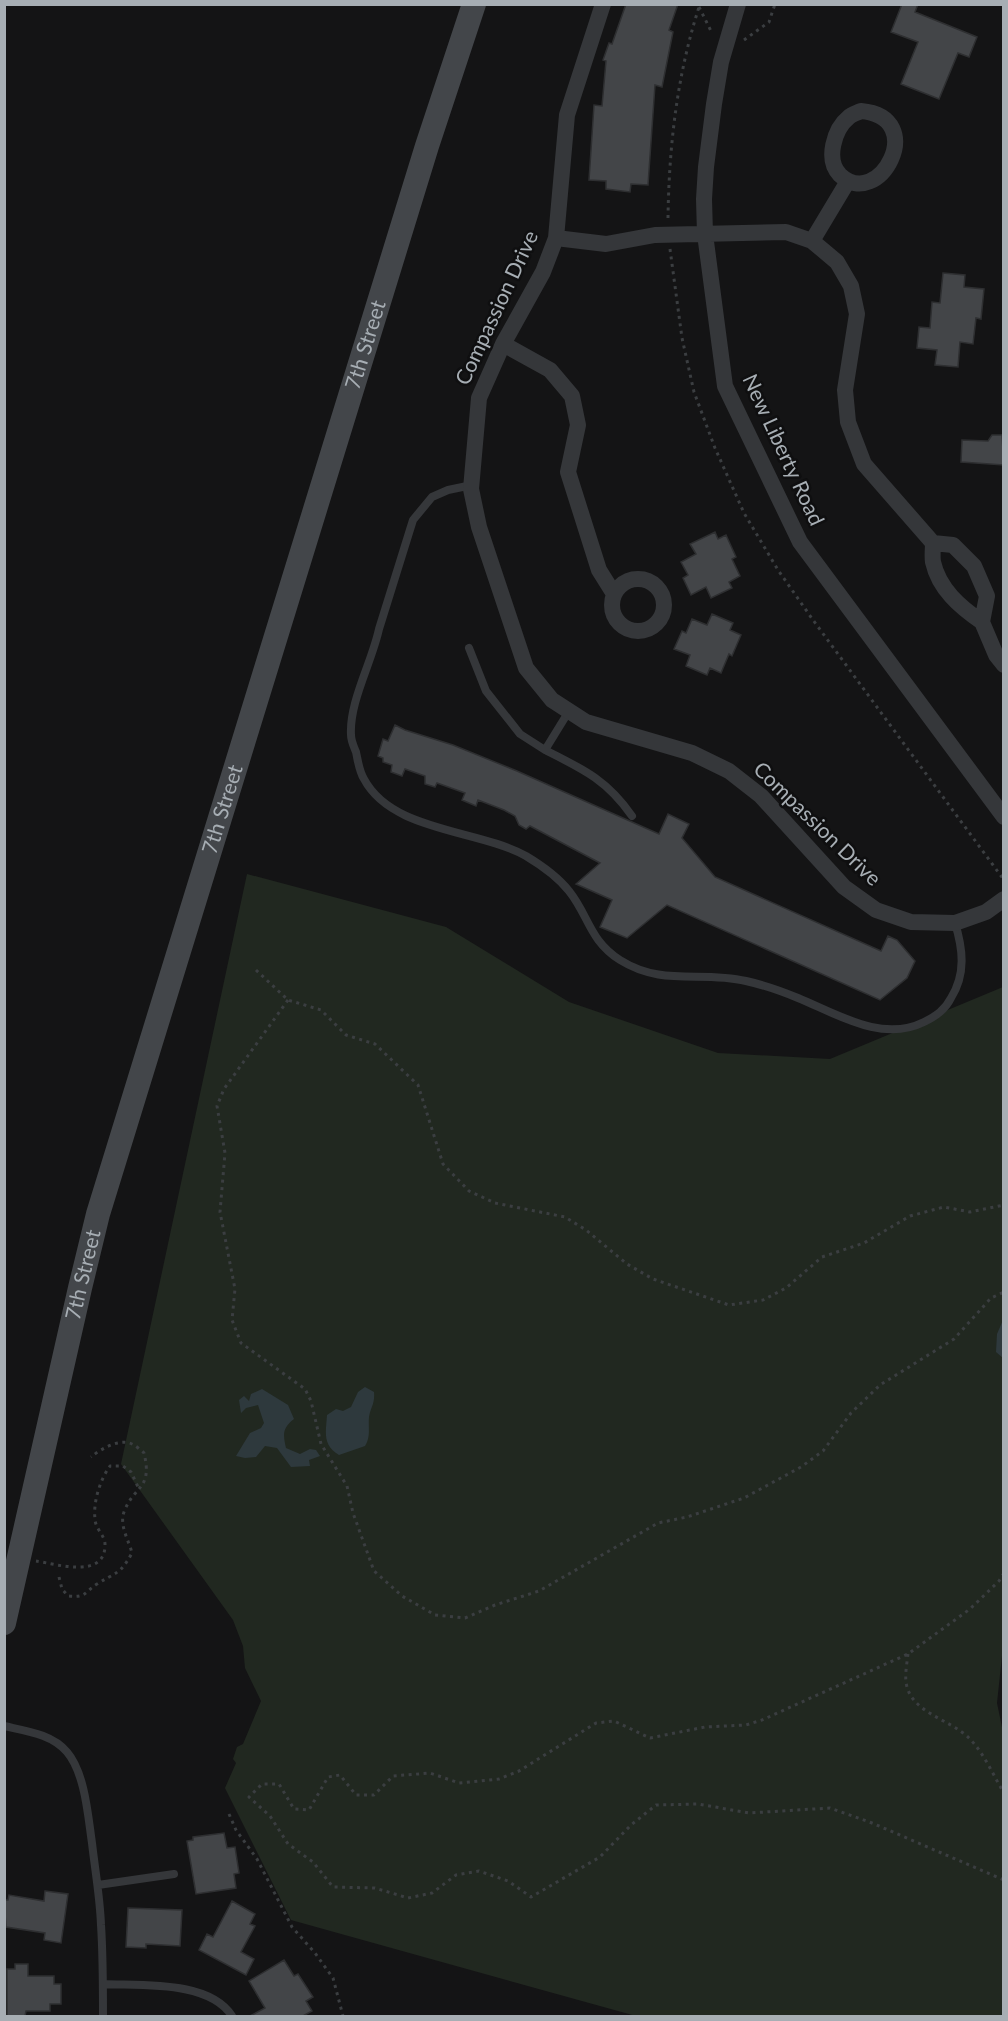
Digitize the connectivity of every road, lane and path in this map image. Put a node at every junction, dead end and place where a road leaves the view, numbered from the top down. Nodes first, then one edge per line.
1 (474, 4) edge
2 (603, 4) edge
3 (738, 4) edge
4 (775, 4) edge
5 (699, 7) dead end
6 (724, 54) junction
7 (848, 181) junction
8 (705, 234) junction
9 (556, 238) junction
10 (812, 241) junction
11 (503, 344) junction
12 (472, 485) junction
13 (933, 543) junction
14 (614, 594) dead end
15 (982, 622) junction
16 (469, 648) dead end
17 (1004, 664) edge
18 (569, 711) junction
19 (545, 750) junction
20 (632, 816) dead end
21 (1004, 817) edge
22 (1004, 899) edge
23 (955, 923) junction
24 (256, 970) dead end
25 (288, 1000) junction
26 (1004, 1205) edge
27 (1004, 1292) edge
28 (91, 1456) dead end
29 (140, 1490) junction
30 (35, 1560) dead end
31 (1004, 1573) edge
32 (59, 1577) dead end
33 (4, 1623) edge
34 (908, 1654) junction
35 (4, 1726) edge
36 (1004, 1793) edge
37 (229, 1814) dead end
38 (174, 1874) dead end
39 (1004, 1880) edge
40 (98, 1886) junction
41 (103, 1984) junction
42 (103, 2016) edge
43 (232, 2016) edge
44 (343, 2016) edge

1 - 33 street, 7th Street
2 - 9 street, Compassion Drive
3 - 6 street, New Liberty Road
4 - 6 path
5 - 6 path
6 - 8 street, New Liberty Road
7 - 7 street
7 - 10 street
8 - 9 street
8 - 10 street
8 - 21 street, New Liberty Road
9 - 11 street, Compassion Drive
10 - 13 street
11 - 12 street, Compassion Drive
11 - 14 street
12 - 18 street, Compassion Drive
12 - 23 lane
13 - 15 street
13 - 15 street
15 - 17 street
16 - 19 lane
18 - 19 lane
18 - 23 street, Compassion Drive
19 - 20 lane
22 - 23 street, Compassion Drive
24 - 25 path
25 - 26 path
25 - 27 path
28 - 29 path
29 - 30 path
29 - 32 path
31 - 34 path
34 - 36 path
34 - 39 path
35 - 40 lane
37 - 44 path
38 - 40 lane
40 - 41 lane
41 - 42 lane
41 - 43 lane

